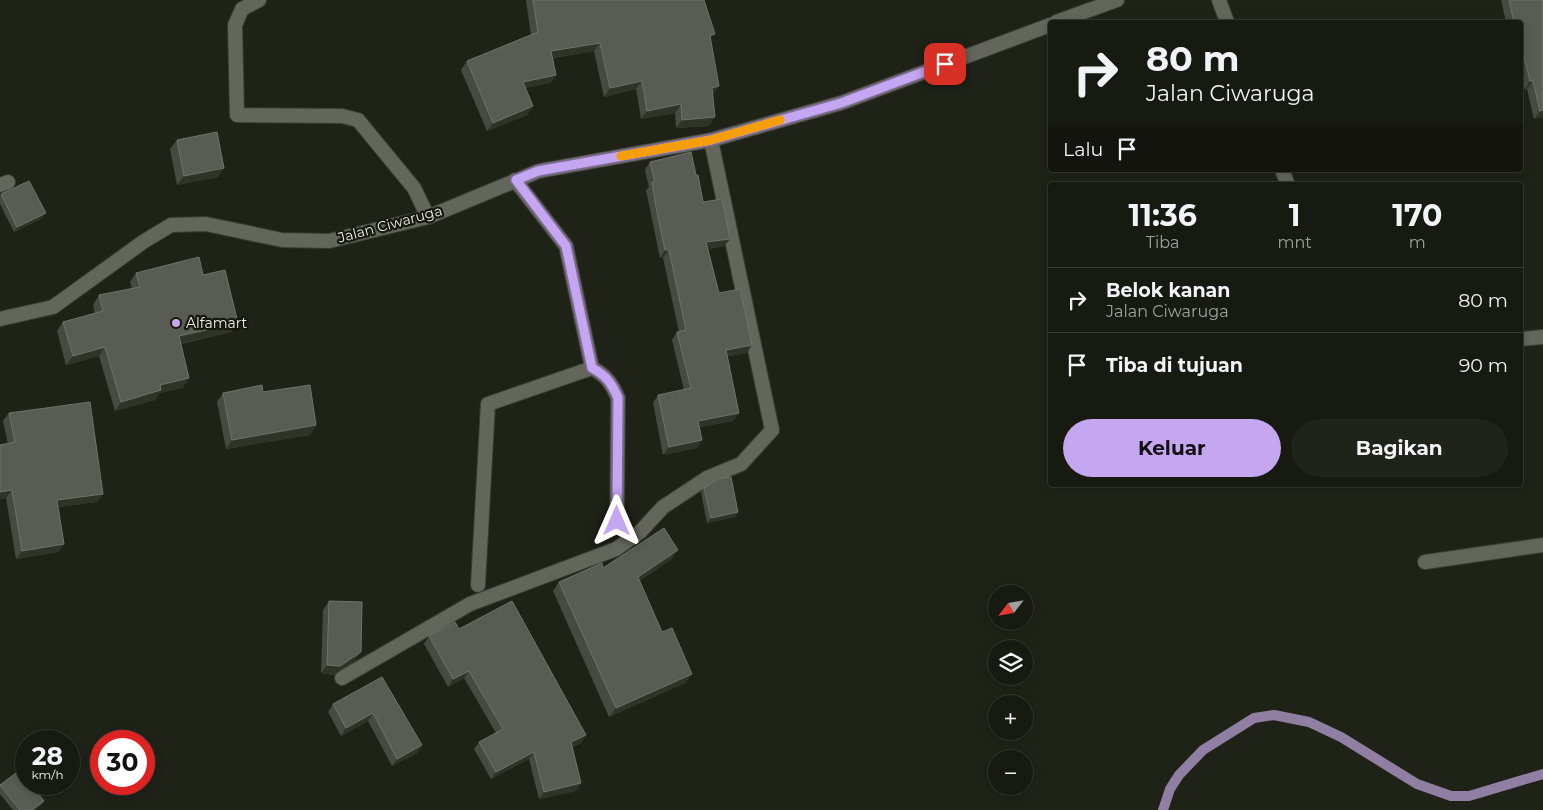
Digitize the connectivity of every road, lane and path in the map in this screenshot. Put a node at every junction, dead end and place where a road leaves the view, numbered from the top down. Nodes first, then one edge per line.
1 (259, 0) edge
2 (1117, 0) edge
3 (1219, 0) edge
4 (1062, 20) edge
5 (1226, 20) edge
6 (1048, 26) edge
7 (711, 140) junction
8 (516, 180) junction
9 (428, 217) junction
10 (0, 319) edge
11 (1543, 337) edge
12 (1523, 340) edge
13 (592, 368) junction
14 (617, 521) dead end
15 (1543, 545) edge
16 (1425, 562) dead end
17 (478, 586) dead end
18 (342, 678) edge

1 - 9 street
2 - 4 street
3 - 5 street
6 - 7 street, Jalan Ciwaruga
7 - 8 street, Jalan Ciwaruga
7 - 18 street
8 - 9 street, Jalan Ciwaruga
8 - 13 street
9 - 10 street, Jalan Ciwaruga
11 - 12 street
13 - 14 street
13 - 17 street
15 - 16 street

